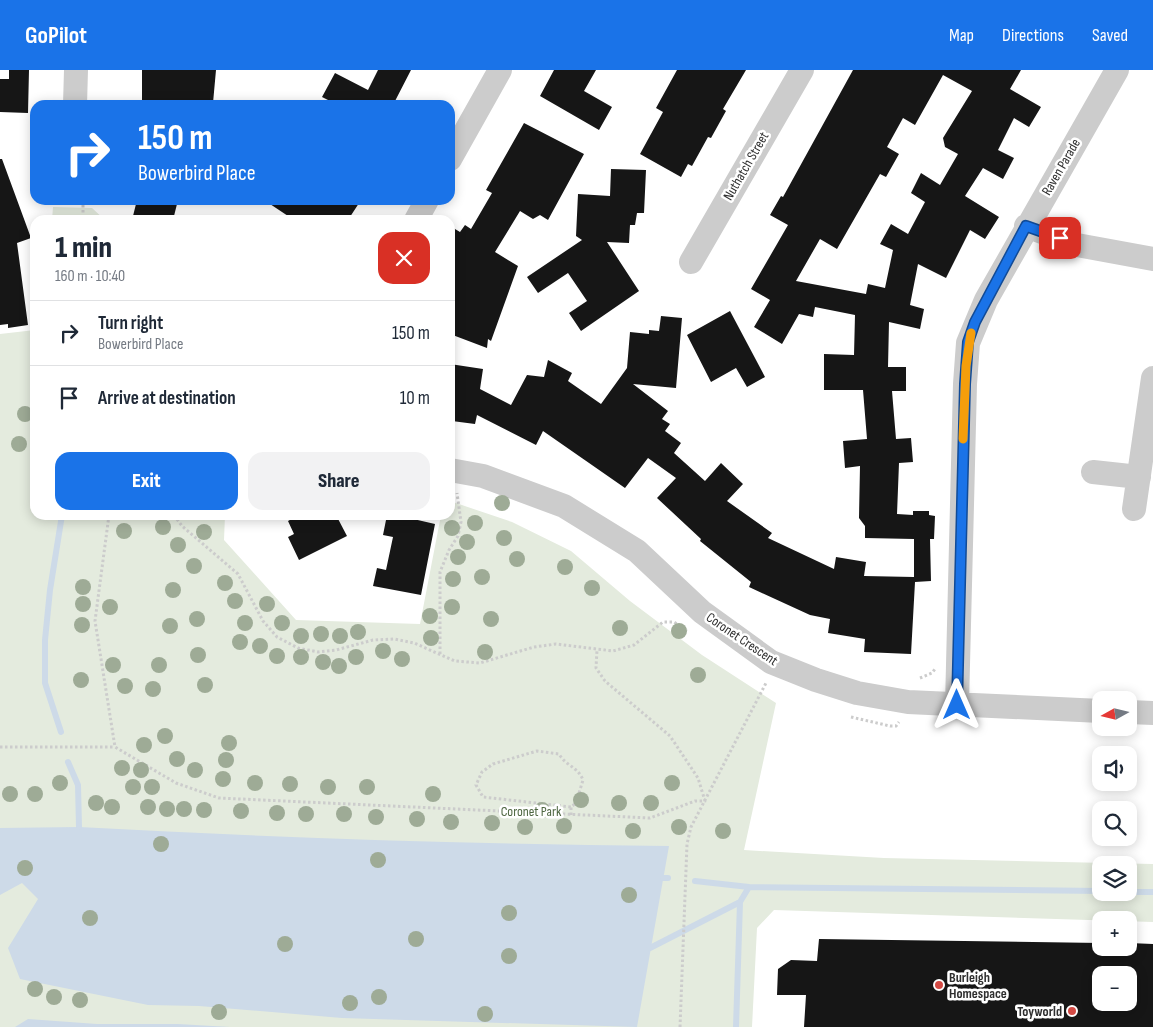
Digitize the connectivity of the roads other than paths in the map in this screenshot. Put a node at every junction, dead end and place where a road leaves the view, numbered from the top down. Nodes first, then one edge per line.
1 (76, 70) edge
2 (500, 70) edge
3 (802, 70) edge
4 (1117, 70) edge
5 (75, 100) edge
6 (455, 150) edge
7 (1026, 226) junction
8 (1153, 259) edge
9 (691, 262) dead end
10 (1153, 378) edge
11 (455, 471) edge
12 (1093, 472) dead end
13 (1139, 477) junction
14 (1134, 508) dead end
15 (957, 705) junction
16 (1092, 711) edge
17 (1138, 712) edge
18 (1153, 713) edge

1 - 5 street
2 - 6 street
3 - 9 street, Nuthatch Street
4 - 7 street, Raven Parade
7 - 8 street
7 - 15 street, Raven Parade
10 - 13 street
11 - 15 street, Coronet Crescent
12 - 13 street
13 - 14 street
15 - 16 street, Coronet Crescent
17 - 18 street

